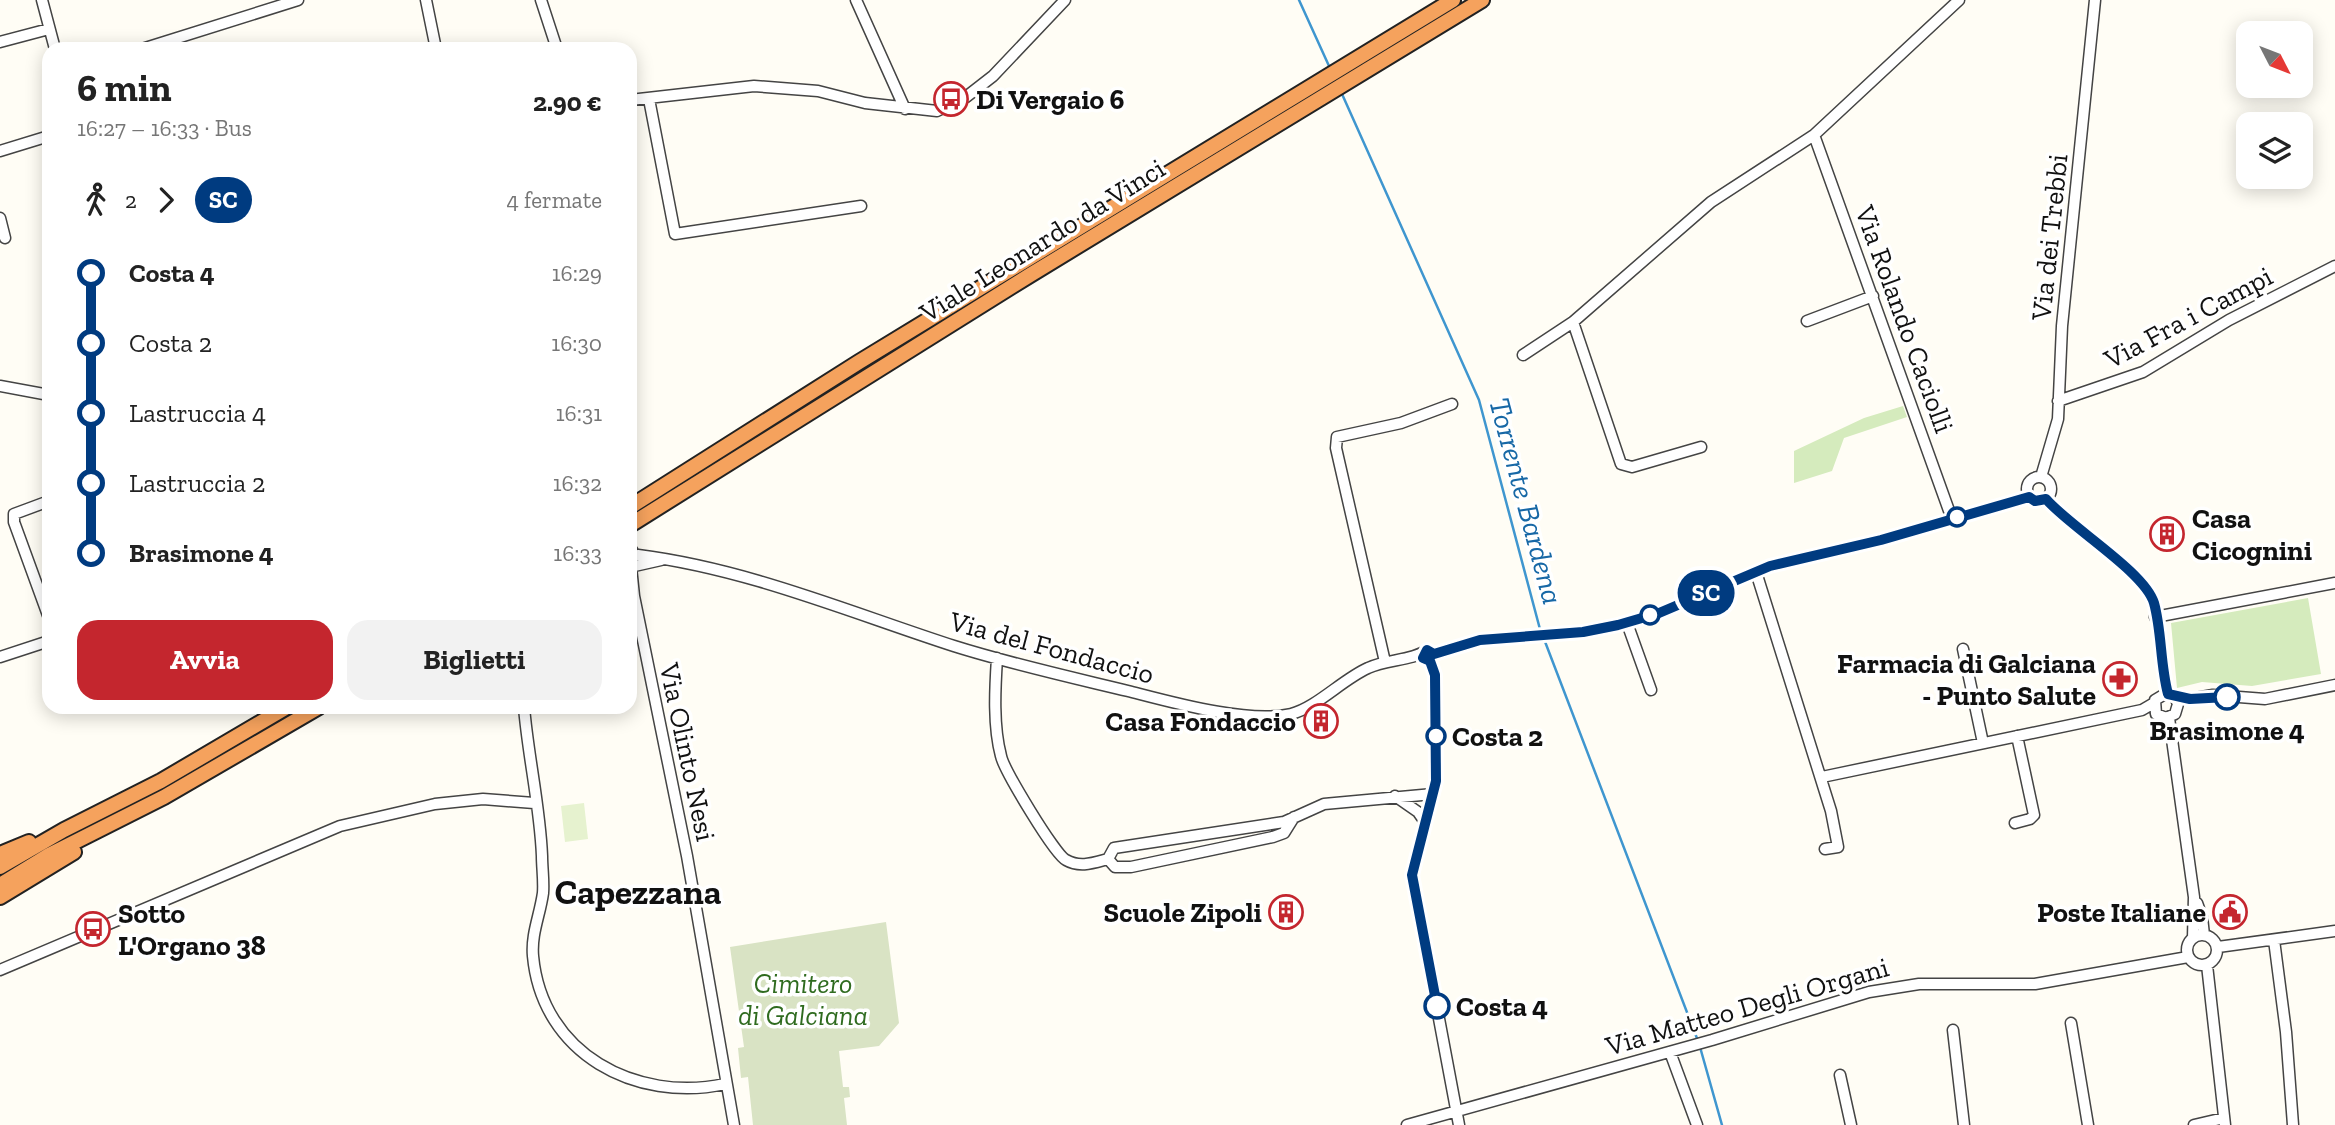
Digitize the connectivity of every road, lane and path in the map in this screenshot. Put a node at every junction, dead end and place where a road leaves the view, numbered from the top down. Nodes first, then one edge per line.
1 (42, 0) edge
2 (298, 0) edge
3 (426, 0) edge
4 (856, 0) edge
5 (1065, 0) edge
6 (1453, 0) edge
7 (1482, 0) edge
8 (1959, 0) edge
9 (2095, 0) edge
10 (542, 1) edge
11 (49, 29) junction
12 (0, 42) edge
13 (53, 42) edge
14 (164, 42) edge
15 (435, 42) edge
16 (555, 42) edge
17 (649, 99) junction
18 (637, 100) edge
19 (905, 108) junction
20 (1814, 135) junction
21 (42, 138) edge
22 (0, 151) edge
23 (862, 206) dead end
24 (0, 218) edge
25 (5, 238) dead end
26 (2335, 266) edge
27 (1873, 296) junction
28 (1807, 321) dead end
29 (1573, 322) junction
30 (1523, 355) dead end
31 (2, 385) edge
32 (42, 394) edge
33 (2059, 401) junction
34 (1452, 404) dead end
35 (1701, 447) dead end
36 (2041, 477) junction
37 (2029, 497) junction
38 (2046, 499) junction
39 (637, 503) edge
40 (42, 504) edge
41 (1952, 519) junction
42 (637, 520) edge
43 (637, 557) edge
44 (1756, 572) junction
45 (2335, 583) edge
46 (42, 599) edge
47 (637, 616) edge
48 (2155, 617) junction
49 (1627, 623) junction
50 (42, 643) edge
51 (1963, 649) dead end
52 (0, 657) edge
53 (1429, 657) junction
54 (997, 659) junction
55 (1385, 662) junction
56 (2335, 685) edge
57 (1651, 690) dead end
58 (2167, 692) junction
59 (2190, 699) junction
60 (2178, 708) junction
61 (275, 714) edge
62 (306, 714) edge
63 (525, 714) edge
64 (2162, 716) junction
65 (2017, 736) junction
66 (1983, 743) junction
67 (1822, 777) junction
68 (1433, 794) junction
69 (1394, 796) junction
70 (164, 797) junction
71 (534, 803) junction
72 (1295, 817) junction
73 (1425, 822) junction
74 (1273, 823) junction
75 (2015, 823) dead end
76 (64, 830) junction
77 (1273, 837) junction
78 (1825, 849) dead end
79 (0, 854) edge
80 (1108, 859) junction
81 (0, 867) edge
82 (0, 885) edge
83 (0, 897) edge
84 (2194, 897) junction
85 (2335, 931) edge
86 (2204, 935) junction
87 (2193, 938) junction
88 (2274, 940) junction
89 (2217, 947) junction
90 (2188, 957) junction
91 (2207, 965) junction
92 (0, 970) edge
93 (2071, 1023) dead end
94 (1953, 1030) dead end
95 (1671, 1052) junction
96 (1840, 1076) dead end
97 (726, 1084) junction
98 (1456, 1110) junction
99 (2224, 1121) edge
100 (734, 1125) edge
101 (1407, 1125) edge
102 (1459, 1125) edge
103 (1697, 1125) edge
104 (1851, 1125) edge
105 (1964, 1125) edge
106 (2088, 1125) edge
107 (2194, 1125) edge
108 (2293, 1125) edge

1 - 11 street
2 - 14 street
3 - 15 street
4 - 19 street
5 - 19 street
6 - 39 highway, Viale Leonardo da Vinci
7 - 42 highway, Viale Leonardo da Vinci
8 - 20 street
9 - 33 street, Via dei Trebbi
10 - 16 street
11 - 12 street
11 - 13 street
17 - 18 street
17 - 19 street
17 - 23 street
20 - 27 street, Via Rolando Caciolli
20 - 29 street
21 - 22 street
24 - 25 street
26 - 33 street, Via Fra i Campi
27 - 28 street
27 - 41 street, Via Rolando Caciolli
29 - 30 street
29 - 35 street
31 - 32 street
33 - 36 street, Via dei Trebbi
34 - 55 street
36 - 37 street
36 - 38 street
37 - 38 street
37 - 41 street, Via del Fondaccio
38 - 48 street
40 - 46 street
41 - 44 street, Via del Fondaccio
43 - 54 street, Via del Fondaccio
44 - 49 street, Via del Fondaccio
44 - 67 street
45 - 48 street
47 - 97 street, Via Olinto Nesi
48 - 58 street
49 - 53 street, Via del Fondaccio
49 - 57 street
50 - 52 street
51 - 66 street
53 - 55 street, Via del Fondaccio
53 - 68 street
54 - 55 street, Via del Fondaccio
54 - 80 street
56 - 59 street
58 - 59 street
58 - 60 street
58 - 64 street
59 - 60 street
60 - 64 street
61 - 76 highway
62 - 70 highway
63 - 71 street
64 - 65 street
64 - 84 street
65 - 66 street
65 - 75 street
66 - 67 street
67 - 78 street
68 - 69 street
68 - 73 street
69 - 72 street
69 - 73 street
70 - 82 highway
70 - 83 highway
71 - 92 street
71 - 97 street
72 - 74 street
72 - 77 street
73 - 98 street
74 - 77 street
74 - 80 street
76 - 79 highway
76 - 81 highway
77 - 80 street
84 - 86 street
84 - 87 street
85 - 88 street
86 - 87 street
86 - 89 street
87 - 90 street
88 - 89 street
88 - 108 street
89 - 91 street
90 - 91 street
90 - 95 street, Via Matteo Degli Organi
91 - 99 street
93 - 106 street
94 - 105 street
95 - 98 street, Via Matteo Degli Organi
95 - 103 street
96 - 104 street
97 - 100 street, Via Olinto Nesi
98 - 101 street, Via Matteo Degli Organi
98 - 102 street
99 - 107 street

